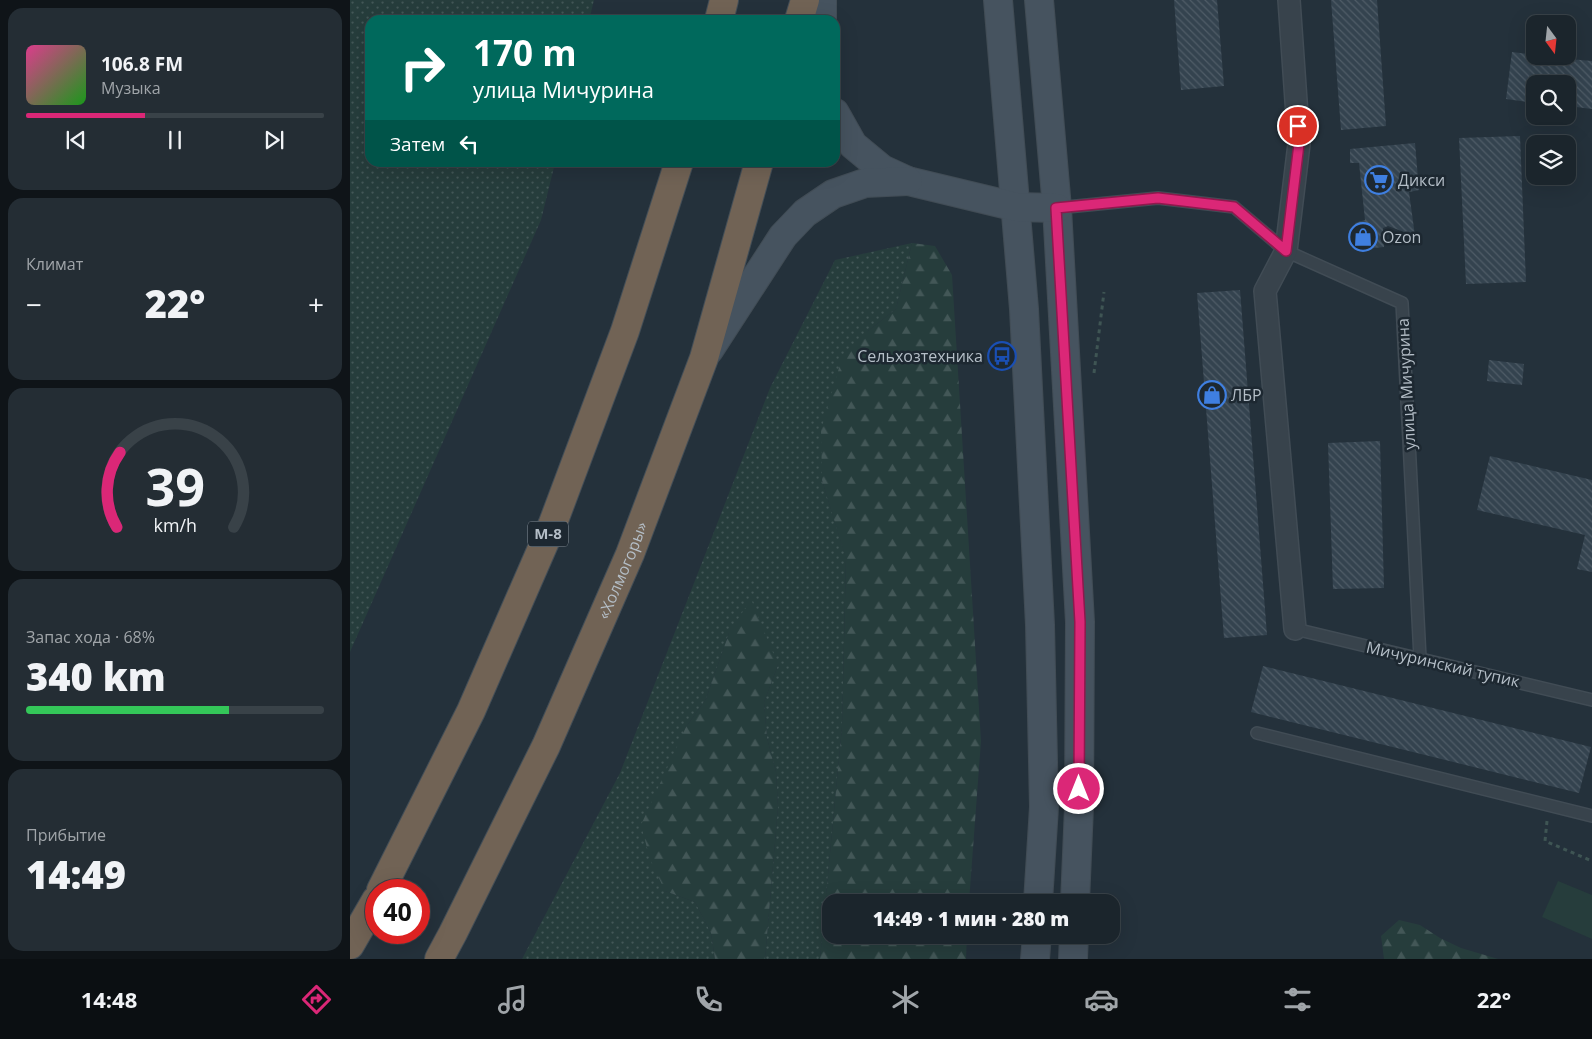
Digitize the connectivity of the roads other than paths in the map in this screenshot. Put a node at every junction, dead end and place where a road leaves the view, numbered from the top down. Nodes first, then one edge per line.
1 (724, 0) edge
2 (805, 0) edge
3 (822, 0) edge
4 (998, 0) edge
5 (1039, 0) edge
6 (1289, 0) edge
7 (720, 15) edge
8 (801, 15) edge
9 (822, 15) edge
10 (840, 122) edge
11 (677, 167) edge
12 (758, 167) edge
13 (908, 181) junction
14 (1016, 207) junction
15 (1056, 208) junction
16 (1286, 251) junction
17 (704, 358) junction
18 (1294, 629) joint
19 (1420, 658) junction
20 (1592, 700) edge
21 (1257, 733) dead end
22 (1592, 816) edge
23 (387, 879) edge
24 (1039, 894) edge
25 (1075, 894) edge
26 (365, 919) edge
27 (1037, 944) edge
28 (1074, 944) edge
29 (350, 945) edge
30 (438, 959) edge
31 (1036, 959) edge
32 (1073, 959) edge

1 - 7 highway
2 - 8 highway
3 - 9 street
4 - 14 street
5 - 15 street
6 - 16 street
10 - 13 street
11 - 23 highway, М-8
12 - 17 highway, «Холмогоры»
13 - 14 street
13 - 17 street
14 - 15 street
14 - 24 street
15 - 16 lane, улица Мичурина
15 - 25 street
16 - 18 street
16 - 19 lane, улица Мичурина
17 - 30 highway, «Холмогоры»
18 - 19 lane, Мичуринский тупик
19 - 20 lane, Мичуринский тупик
21 - 22 lane
26 - 29 highway
27 - 31 street
28 - 32 street

